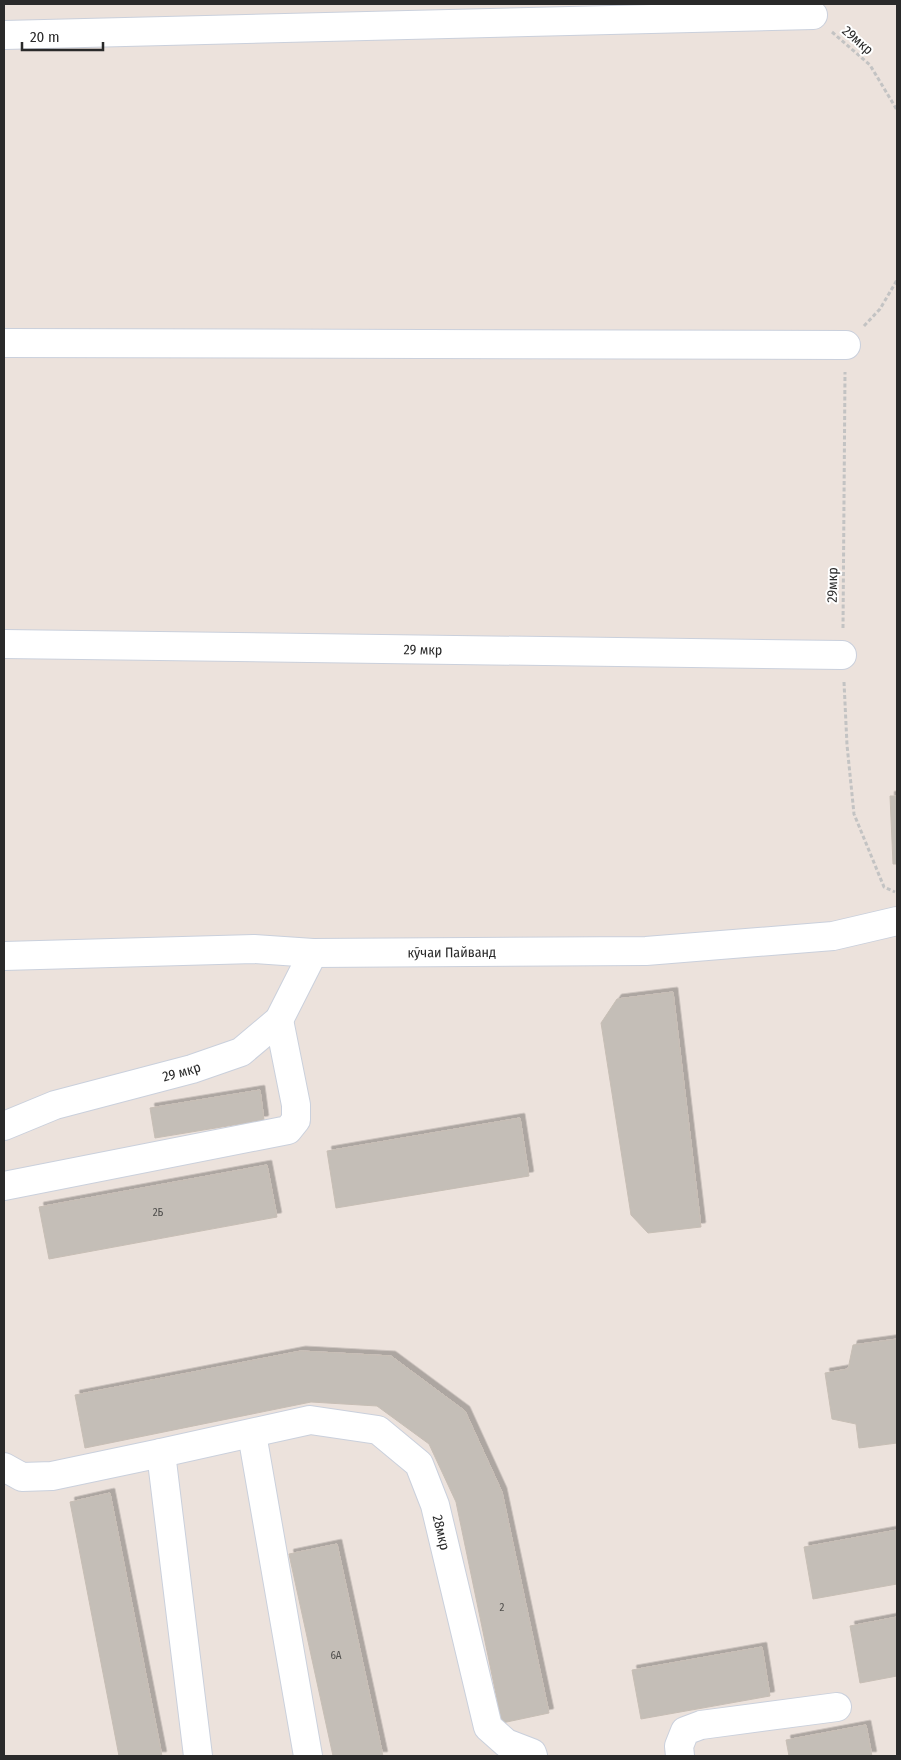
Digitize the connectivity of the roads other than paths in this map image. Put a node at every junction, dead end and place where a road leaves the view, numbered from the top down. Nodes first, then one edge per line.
1 (812, 15) road end
2 (4, 35) edge
3 (4, 343) edge
4 (846, 345) road end
5 (4, 644) edge
6 (842, 655) road end
7 (897, 921) edge
8 (312, 953) junction
9 (4, 956) edge
10 (279, 1020) junction
11 (4, 1126) edge
12 (4, 1186) edge
13 (252, 1434) junction
14 (160, 1453) junction
15 (13, 1472) edge
16 (837, 1706) dead end
17 (527, 1755) edge
18 (198, 1756) edge
19 (308, 1756) edge
20 (680, 1756) edge

1 - 2 street
3 - 4 street
5 - 6 street, 29 мкр
7 - 8 street, кӯчаи Пайванд
8 - 9 street, кӯчаи Пайванд
8 - 10 street, 29 мкр
10 - 11 street, 29 мкр
10 - 12 street
13 - 14 street, 28мкр
13 - 17 street, 28мкр
13 - 19 street
14 - 15 street, 28мкр
14 - 18 street
16 - 20 street

